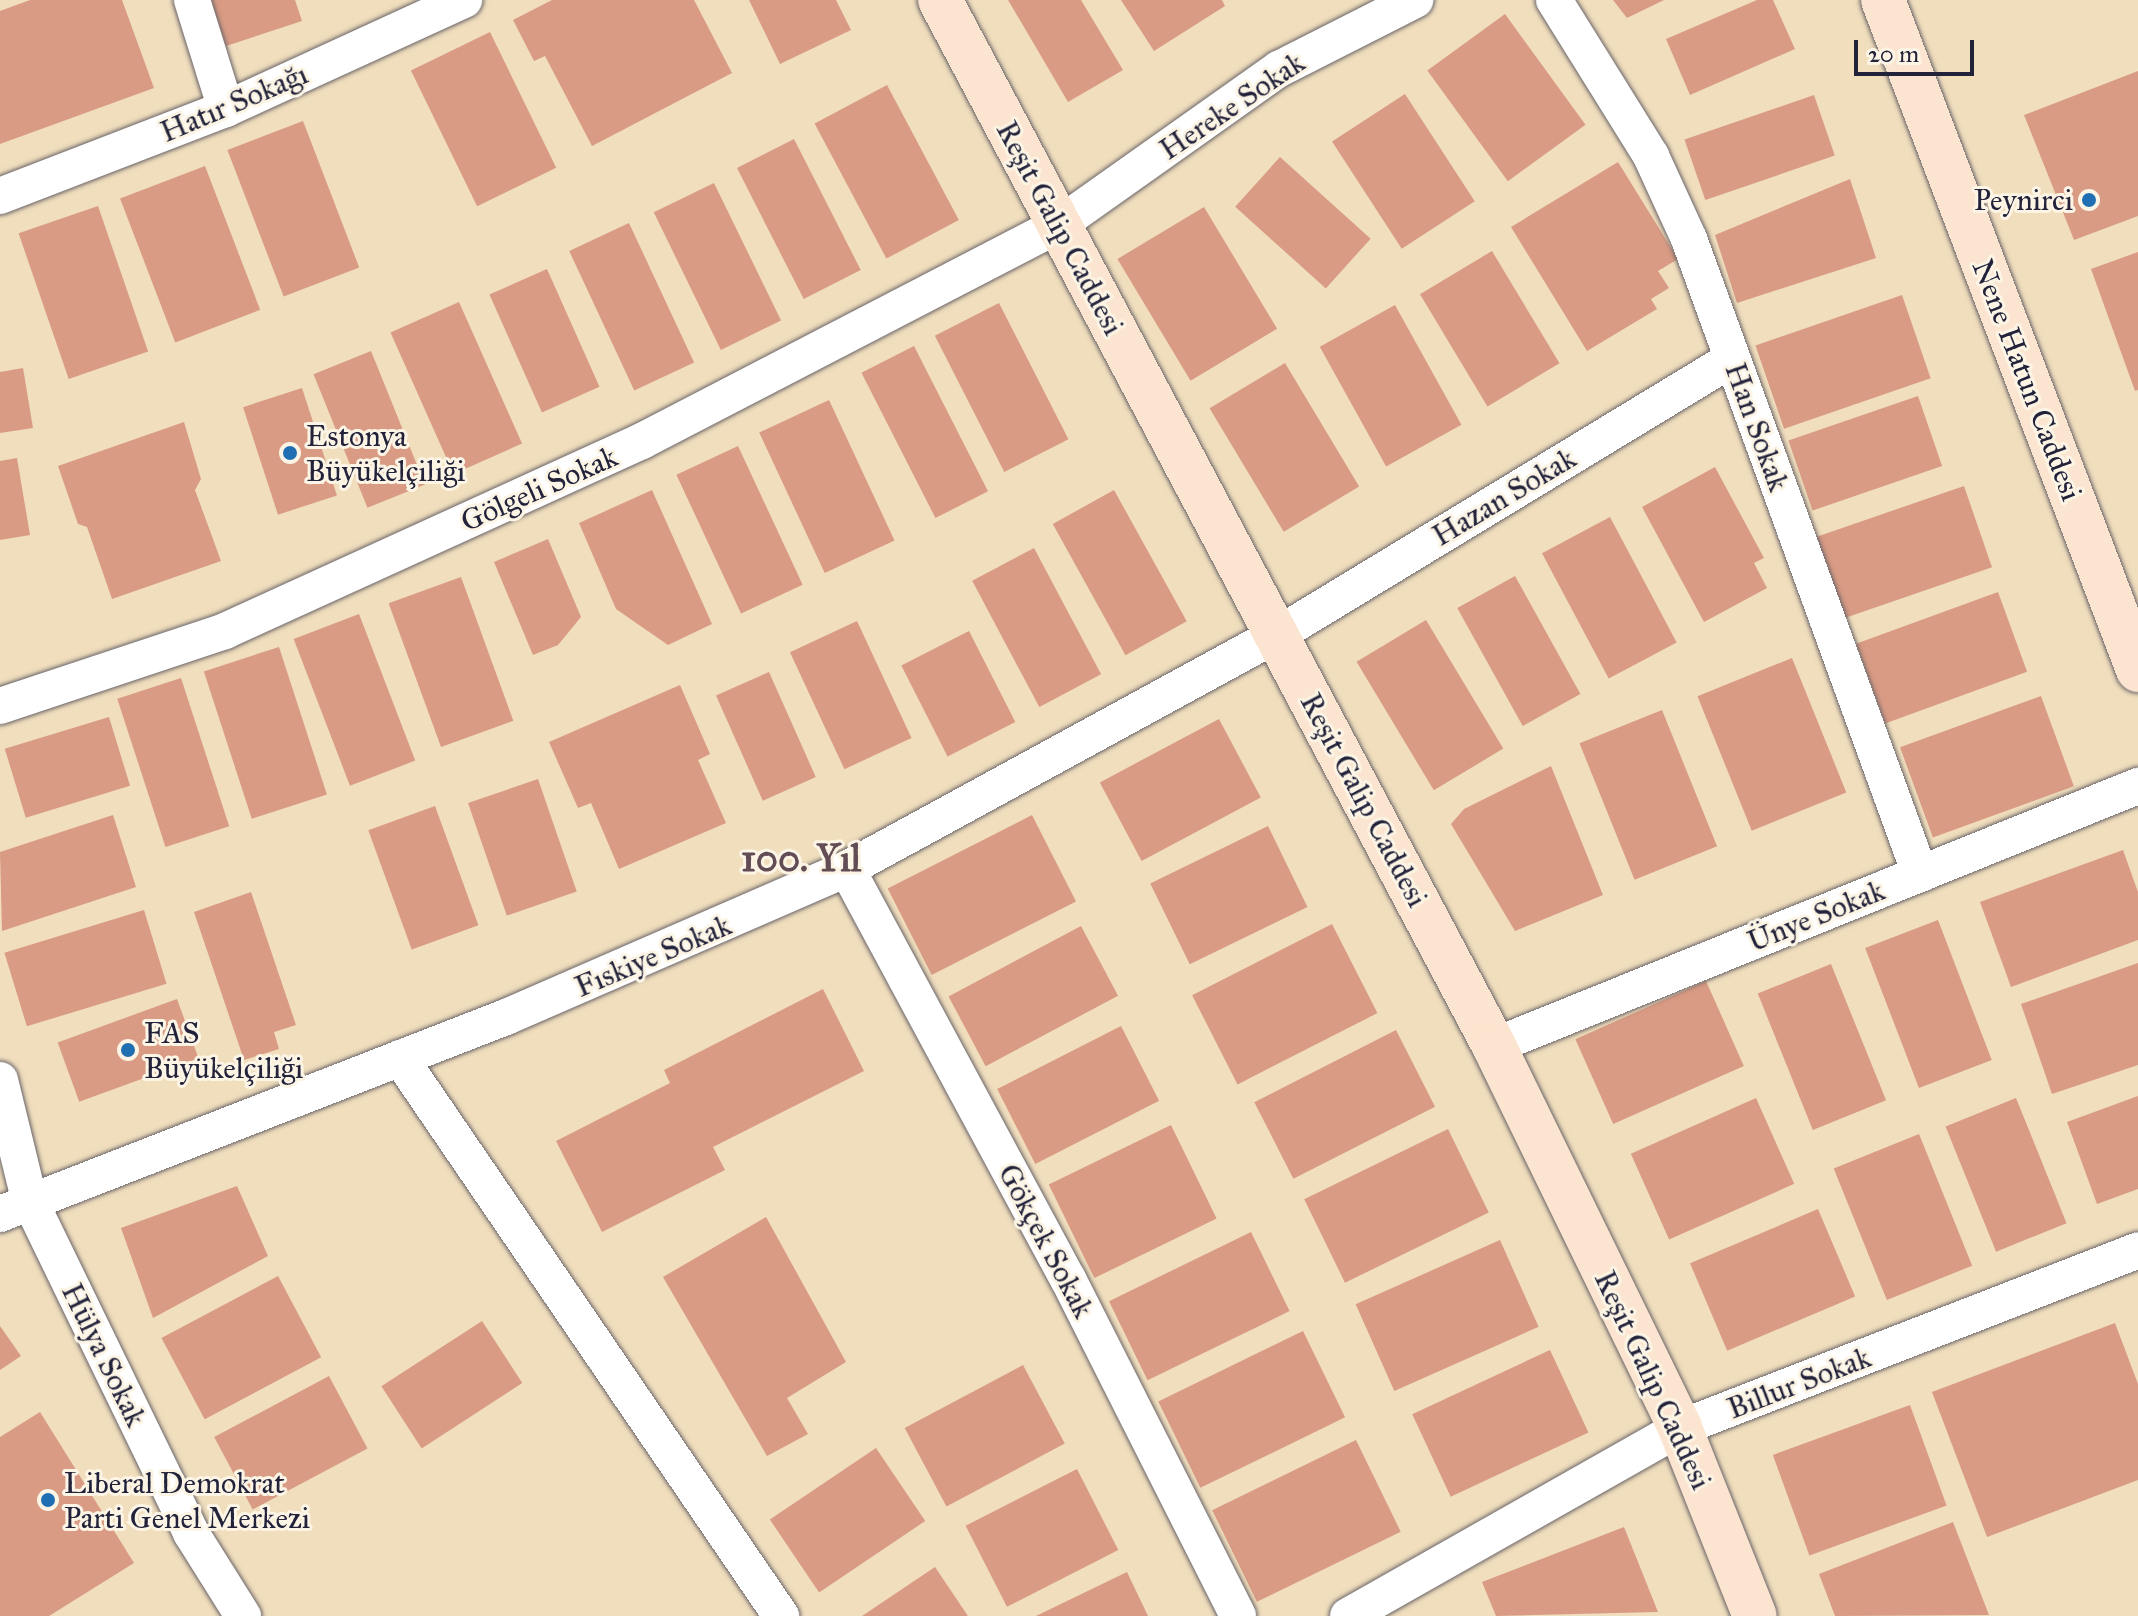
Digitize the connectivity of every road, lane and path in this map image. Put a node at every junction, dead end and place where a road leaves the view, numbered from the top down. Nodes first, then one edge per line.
1 (192, 0) edge
2 (464, 0) edge
3 (940, 0) edge
4 (1415, 0) edge
5 (1554, 0) edge
6 (1883, 0) edge
7 (226, 109) junction
8 (0, 196) edge
9 (1057, 226) junction
10 (1732, 359) junction
11 (1277, 635) junction
12 (2138, 670) edge
13 (0, 706) edge
14 (2138, 786) edge
15 (847, 869) junction
16 (1920, 874) junction
17 (1494, 1046) junction
18 (400, 1058) junction
19 (0, 1080) edge
20 (14, 1207) edge
21 (2138, 1250) edge
22 (1680, 1428) junction
23 (243, 1616) edge
24 (781, 1616) edge
25 (1238, 1616) edge
26 (1348, 1616) edge
27 (1755, 1616) edge

1 - 7 street
2 - 7 street, Hatır Sokağı
3 - 9 main road, Reşit Galip Caddesi
4 - 9 street, Hereke Sokak
5 - 10 street, Han Sokak
6 - 12 main road, Nene Hatun Caddesi
7 - 8 street, Hatır Sokağı
9 - 11 main road, Reşit Galip Caddesi
9 - 13 street, Gölgeli Sokak
10 - 11 street, Hazan Sokak
10 - 16 street, Han Sokak
11 - 15 street, Fıskiye Sokak
11 - 17 main road, Reşit Galip Caddesi
14 - 16 street, Ünye Sokak
15 - 18 street, Fıskiye Sokak
15 - 25 street, Gökçek Sokak
16 - 17 street, Ünye Sokak
17 - 22 main road, Reşit Galip Caddesi
18 - 20 street, Fıskiye Sokak
18 - 24 street
19 - 20 street, Hülya Sokak
20 - 23 street, Hülya Sokak
21 - 22 street, Billur Sokak
22 - 26 street, Billur Sokak
22 - 27 main road, Reşit Galip Caddesi

